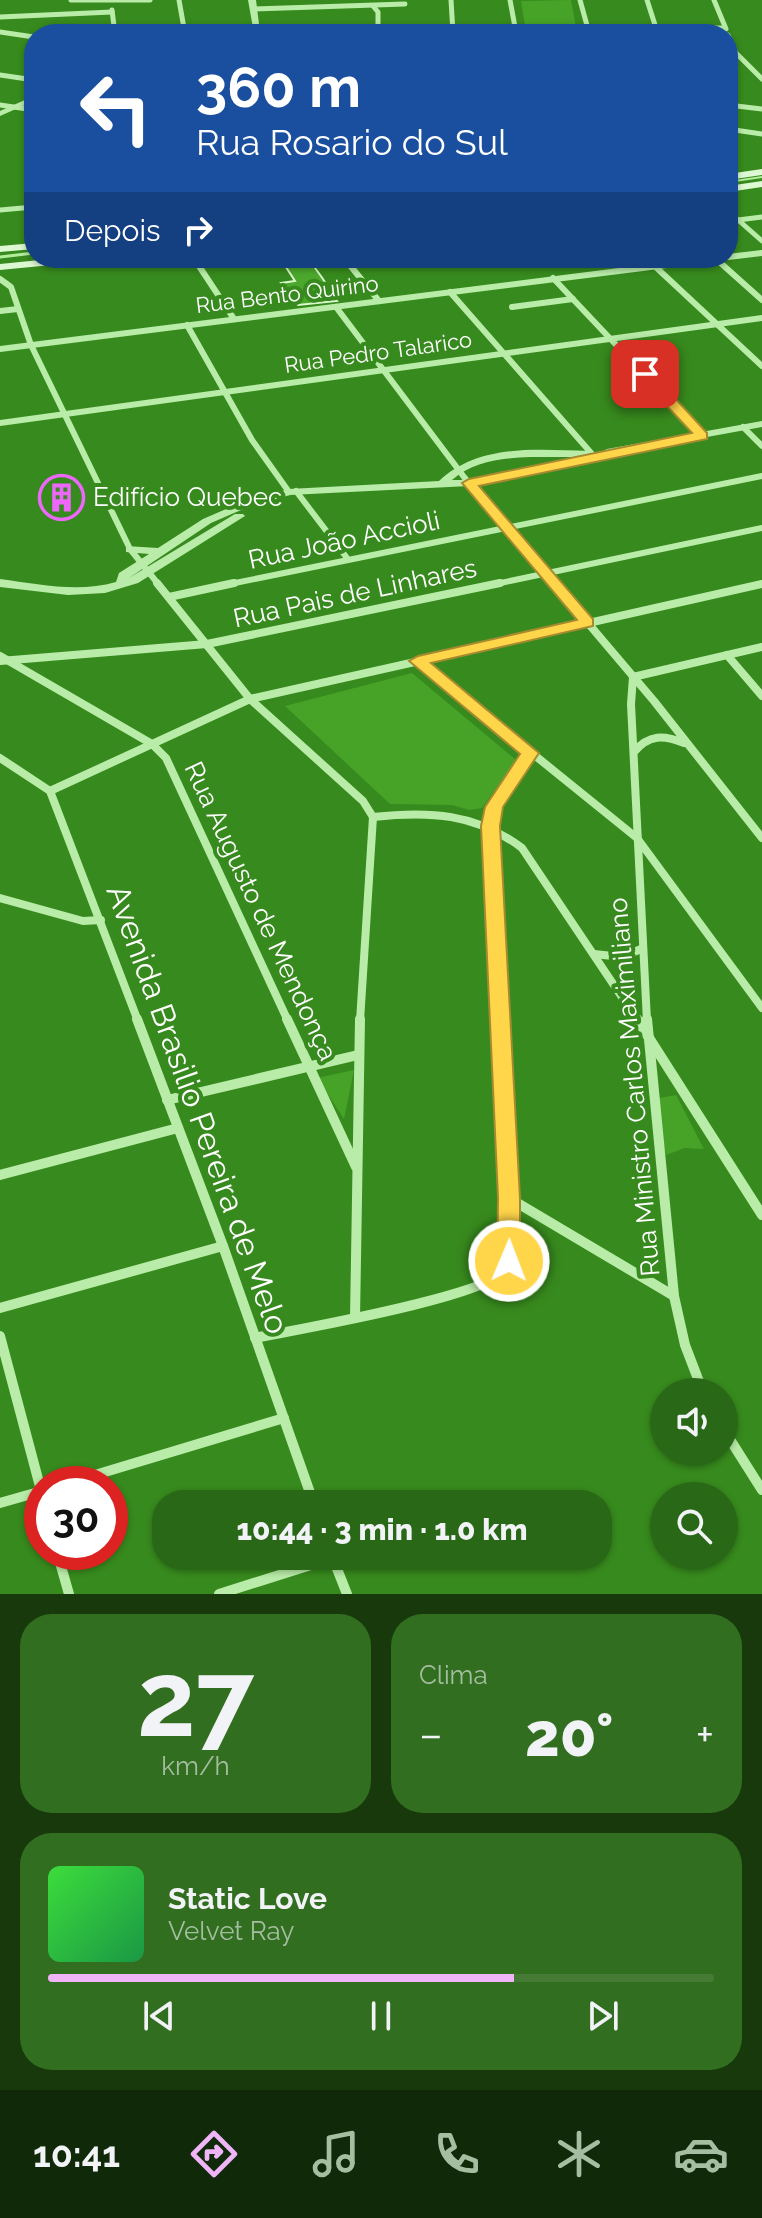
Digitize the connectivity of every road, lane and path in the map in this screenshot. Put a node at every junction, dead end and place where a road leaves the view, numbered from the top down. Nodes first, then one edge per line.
1 (71, 0) edge
2 (150, 0) edge
3 (179, 0) edge
4 (451, 0) edge
5 (510, 0) edge
6 (580, 0) edge
7 (647, 0) edge
8 (714, 0) edge
9 (112, 2) edge
10 (253, 4) edge
11 (405, 4) dead end
12 (373, 6) junction
13 (112, 12) junction
14 (0, 17) edge
15 (114, 24) edge
16 (183, 24) edge
17 (256, 24) edge
18 (378, 24) edge
19 (452, 24) edge
20 (517, 24) edge
21 (587, 24) edge
22 (655, 24) edge
23 (724, 24) edge
24 (0, 32) edge
25 (24, 36) edge
26 (738, 56) edge
27 (0, 75) edge
28 (24, 79) edge
29 (762, 79) edge
30 (24, 103) edge
31 (0, 105) edge
32 (738, 106) edge
33 (16, 107) junction
34 (24, 108) edge
35 (762, 109) edge
36 (0, 114) edge
37 (738, 130) edge
38 (762, 134) edge
39 (762, 172) edge
40 (738, 176) edge
41 (762, 184) edge
42 (738, 188) edge
43 (24, 208) edge
44 (0, 210) edge
45 (762, 217) edge
46 (738, 220) joint
47 (762, 241) edge
48 (24, 247) edge
49 (0, 249) edge
50 (762, 253) edge
51 (738, 256) edge
52 (24, 265) edge
53 (0, 267) edge
54 (200, 268) edge
55 (352, 268) edge
56 (638, 268) edge
57 (657, 268) edge
58 (725, 268) edge
59 (553, 278) junction
60 (0, 279) edge
61 (450, 292) junction
62 (573, 299) junction
63 (762, 300) edge
64 (379, 301) junction
65 (336, 307) junction
66 (512, 307) dead end
67 (18, 309) junction
68 (0, 311) edge
69 (762, 318) edge
70 (234, 319) junction
71 (718, 324) junction
72 (187, 325) junction
73 (611, 339) junction
74 (31, 345) junction
75 (0, 349) edge
76 (504, 353) junction
77 (762, 366) edge
78 (382, 370) junction
79 (224, 391) junction
80 (64, 414) junction
81 (0, 423) edge
82 (762, 424) edge
83 (743, 427) junction
84 (702, 436) junction
85 (762, 446) edge
86 (614, 452) junction
87 (592, 454) junction
88 (463, 476) junction
89 (762, 476) edge
90 (442, 484) junction
91 (293, 492) junction
92 (263, 500) junction
93 (506, 526) junction
94 (762, 528) edge
95 (130, 549) junction
96 (159, 551) junction
97 (347, 558) junction
98 (144, 568) junction
99 (546, 574) junction
100 (0, 583) edge
101 (762, 584) edge
102 (169, 597) junction
103 (587, 623) junction
104 (207, 644) junction
105 (762, 647) edge
106 (727, 655) junction
107 (3, 659) edge
108 (418, 661) junction
109 (633, 677) junction
110 (762, 696) edge
111 (250, 699) junction
112 (654, 701) junction
113 (631, 704) junction
114 (152, 744) junction
115 (689, 746) junction
116 (633, 752) junction
117 (530, 753) junction
118 (0, 758) edge
119 (50, 791) junction
120 (373, 817) junction
121 (491, 826) junction
122 (637, 838) junction
123 (762, 838) edge
124 (0, 898) edge
125 (101, 920) junction
126 (641, 949) junction
127 (593, 953) junction
128 (762, 1008) edge
129 (646, 1033) junction
130 (358, 1055) junction
131 (309, 1067) junction
132 (167, 1100) junction
133 (178, 1128) junction
134 (359, 1173) junction
135 (0, 1175) edge
136 (509, 1198) junction
137 (762, 1215) edge
138 (223, 1246) junction
139 (674, 1296) junction
140 (0, 1308) edge
141 (355, 1318) junction
142 (0, 1336) edge
143 (255, 1338) junction
144 (697, 1378) edge
145 (284, 1418) junction
146 (738, 1452) edge
147 (35, 1466) edge
148 (125, 1466) edge
149 (309, 1490) edge
150 (762, 1490) edge
151 (24, 1497) edge
152 (0, 1503) edge
153 (62, 1570) edge
154 (293, 1570) edge
155 (338, 1570) edge
156 (69, 1594) edge
157 (219, 1594) edge
158 (347, 1594) edge

1 - 9 street
2 - 9 street
3 - 16 street
4 - 19 street
5 - 20 street
6 - 21 street
7 - 22 street
8 - 23 street
9 - 13 street
10 - 12 street
10 - 17 street
11 - 12 street
12 - 18 street
13 - 14 street
13 - 15 street
24 - 25 street
26 - 29 street
27 - 28 street
30 - 33 street
31 - 33 street
32 - 35 street
33 - 34 street
33 - 36 street
37 - 38 street
39 - 40 main road
41 - 42 main road
43 - 44 street
45 - 46 street
46 - 47 street
48 - 49 main road
50 - 51 street, Rua Bento Quirino
52 - 53 main road
54 - 70 street
55 - 64 street
56 - 59 street, Rua Bento Quirino
57 - 71 street
58 - 63 street
59 - 61 street, Rua Bento Quirino
59 - 62 street
60 - 67 street
61 - 64 street, Rua Bento Quirino
61 - 76 street
62 - 66 street
62 - 73 street
64 - 65 street, Rua Bento Quirino
65 - 70 street, Rua Bento Quirino
65 - 78 street
67 - 68 street
67 - 74 street
69 - 71 street, Rua Pedro Talarico
70 - 72 street, Rua Bento Quirino
71 - 73 street, Rua Pedro Talarico
71 - 77 street
72 - 74 street, Rua Bento Quirino
72 - 79 street
73 - 76 street, Rua Pedro Talarico
73 - 84 street
74 - 75 street, Rua Bento Quirino
74 - 80 street
76 - 78 street, Rua Pedro Talarico
76 - 87 street
78 - 79 street, Rua Pedro Talarico
78 - 88 street
79 - 80 street, Rua Pedro Talarico
79 - 91 street
80 - 81 street, Rua Pedro Talarico
80 - 95 street
82 - 83 street
83 - 84 street
83 - 85 street
84 - 86 street
86 - 87 street
86 - 88 street
87 - 88 street
88 - 90 street
88 - 90 street
88 - 93 street
89 - 93 street, Rua João Accioli
90 - 91 street
91 - 92 street
91 - 97 street
92 - 96 street
92 - 98 street
93 - 97 street, Rua João Accioli
93 - 99 street
94 - 99 street, Rua Pais de Linhares
95 - 96 street
95 - 98 street
96 - 98 street
97 - 102 street, Rua João Accioli
98 - 100 street
98 - 102 street
99 - 103 street
99 - 104 street, Rua Pais de Linhares
101 - 103 street
102 - 104 street
103 - 108 street
103 - 109 street
104 - 107 street, Rua Pais de Linhares
104 - 111 street
105 - 106 street
106 - 109 street
106 - 110 street
107 - 114 street, Rua Augusto de Mendonça
108 - 111 street
108 - 117 street
109 - 112 street
109 - 113 street, Rua Ministro Carlos Maximiliano
111 - 114 street
111 - 120 street
112 - 113 street
112 - 115 street
113 - 116 street, Rua Ministro Carlos Maximiliano
114 - 119 street
114 - 131 street, Rua Augusto de Mendonça
115 - 116 street
115 - 123 street
116 - 122 street, Rua Ministro Carlos Maximiliano
117 - 121 street
117 - 122 street
118 - 119 street
119 - 125 street, Avenida Brasilio Pereira de Melo
120 - 121 street
120 - 130 street
121 - 127 street
121 - 136 street
122 - 126 street, Rua Ministro Carlos Maximiliano
122 - 128 street
124 - 125 street
125 - 132 street, Avenida Brasilio Pereira de Melo
126 - 127 street
126 - 129 street, Rua Ministro Carlos Maximiliano
127 - 129 street
129 - 137 street
129 - 139 street, Rua Ministro Carlos Maximiliano
130 - 131 street
130 - 134 street
131 - 132 street
131 - 134 street, Rua Augusto de Mendonça
132 - 133 street, Avenida Brasilio Pereira de Melo
133 - 135 street
133 - 138 street, Avenida Brasilio Pereira de Melo
134 - 141 street
136 - 139 street
136 - 141 street
138 - 140 street
138 - 143 street, Avenida Brasilio Pereira de Melo
139 - 144 street, Rua Ministro Carlos Maximiliano
141 - 143 street
142 - 147 street
143 - 145 street, Avenida Brasilio Pereira de Melo
145 - 148 street
145 - 149 street, Avenida Brasilio Pereira de Melo
146 - 150 street
151 - 152 street
153 - 156 street
154 - 157 street
155 - 158 street

